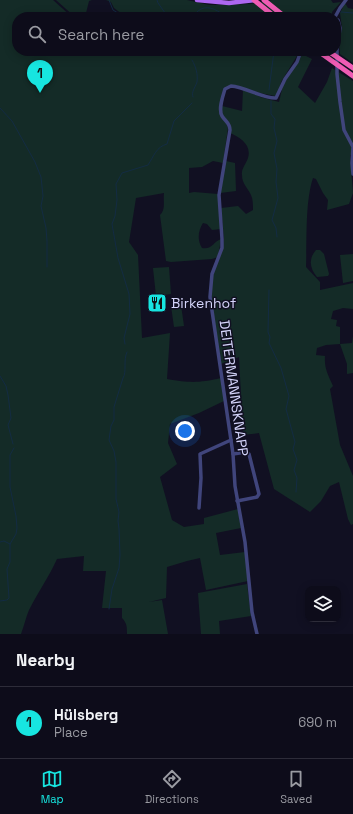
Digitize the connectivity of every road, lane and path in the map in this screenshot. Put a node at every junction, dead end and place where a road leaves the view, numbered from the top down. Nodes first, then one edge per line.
1 (197, 0) edge
2 (254, 0) edge
3 (264, 0) edge
4 (346, 0) edge
5 (269, 12) edge
6 (279, 12) edge
7 (338, 12) edge
8 (299, 56) edge
9 (325, 56) edge
10 (335, 56) edge
11 (337, 56) edge
12 (353, 68) edge
13 (353, 76) edge
14 (353, 174) edge
15 (231, 440) junction
16 (233, 454) junction
17 (237, 501) junction
18 (199, 508) dead end
19 (257, 634) edge

1 - 2 main road
2 - 5 highway, bridge
3 - 6 highway
4 - 7 street
8 - 15 street, DEITERMANNSKNAPP
9 - 13 highway, bridge
10 - 12 highway, bridge
11 - 14 street
15 - 16 street, DEITERMANNSKNAPP
15 - 18 street
16 - 17 street, DEITERMANNSKNAPP
16 - 17 street
17 - 19 street, DEITERMANNSKNAPP

